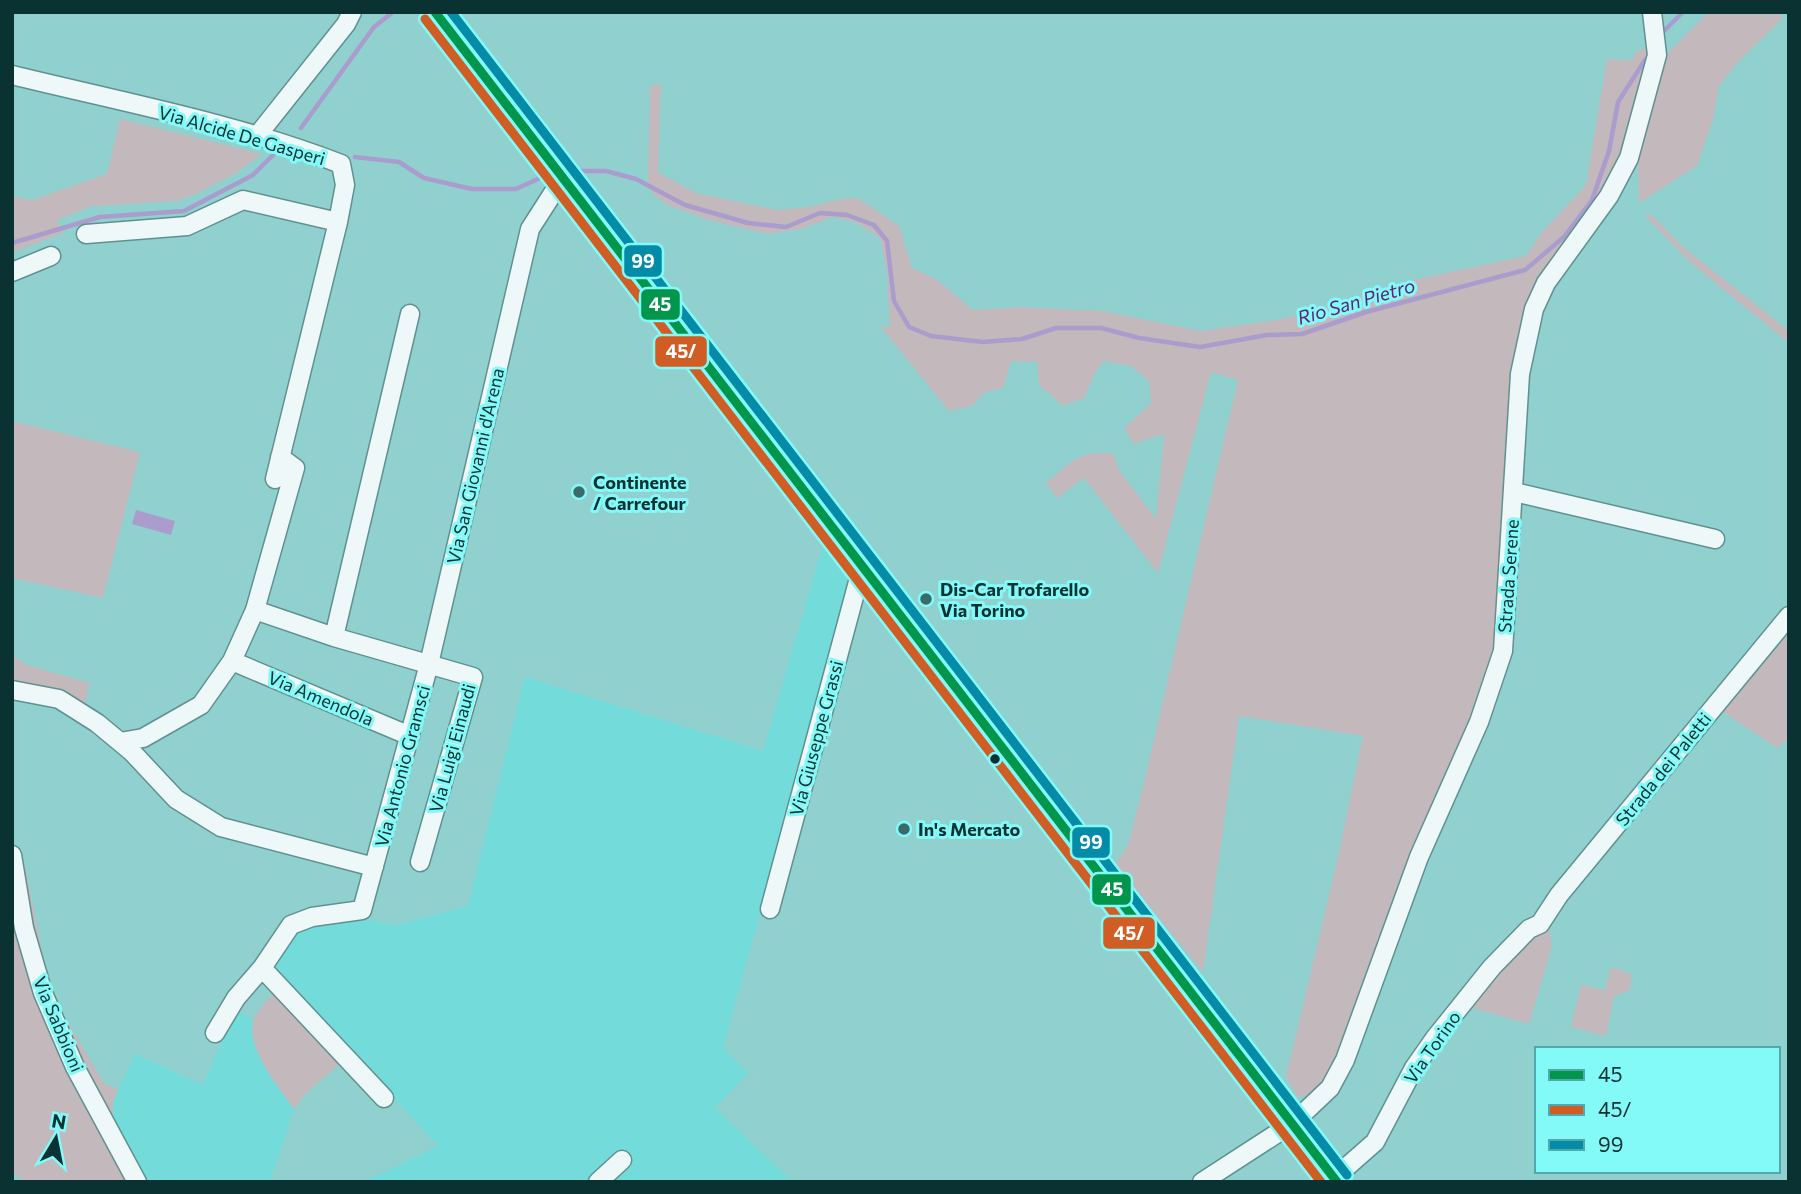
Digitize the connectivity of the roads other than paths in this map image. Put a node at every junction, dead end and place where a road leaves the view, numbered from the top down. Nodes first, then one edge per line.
1 (363, 12) edge
2 (435, 12) edge
3 (1652, 12) edge
4 (349, 18) edge
5 (12, 75) edge
6 (257, 136) junction
7 (562, 179) junction
8 (338, 222) junction
9 (86, 234) dead end
10 (51, 256) dead end
11 (12, 272) edge
12 (410, 314) dead end
13 (280, 457) junction
14 (275, 479) dead end
15 (1514, 492) junction
16 (1716, 539) dead end
17 (862, 567) junction
18 (255, 610) junction
19 (1789, 616) edge
20 (334, 637) junction
21 (232, 661) junction
22 (429, 664) junction
23 (12, 690) edge
24 (410, 736) junction
25 (120, 742) junction
26 (12, 855) edge
27 (420, 862) dead end
28 (374, 867) junction
29 (770, 909) dead end
30 (1540, 924) joint
31 (262, 968) junction
32 (215, 1034) dead end
33 (384, 1098) dead end
34 (1293, 1123) junction
35 (622, 1160) dead end
36 (1336, 1180) edge
37 (137, 1182) edge
38 (598, 1182) edge
39 (1202, 1182) edge

1 - 4 street
2 - 7 main road, Via Torino
3 - 15 street, Strada Serene
4 - 6 street
5 - 6 street, Via Alcide De Gasperi
6 - 8 street, Via Alcide De Gasperi
7 - 17 main road, Via Torino
7 - 22 street, Via San Giovanni d'Arena
8 - 9 street
8 - 13 street, Via Alcide De Gasperi
10 - 11 street
12 - 20 street
13 - 14 street, Via Alcide De Gasperi
13 - 18 street
15 - 16 street
15 - 34 street, Strada Serene
17 - 29 street, Via Giuseppe Grassi
17 - 34 main road, Via Torino
18 - 20 street
18 - 21 street
19 - 30 street, Strada dei Paletti
20 - 22 street
21 - 24 street, Via Amendola
21 - 25 street
22 - 24 street, Via Antonio Gramsci
22 - 27 street, Via Luigi Einaudi
23 - 25 street
24 - 28 street, Via Antonio Gramsci
25 - 28 street, Via Antonio Gramsci
26 - 37 street, Via Sabbioni
28 - 31 street, Via Antonio Gramsci
30 - 36 street, Via Torino
31 - 32 street, Via Antonio Gramsci
31 - 33 street
34 - 36 main road, Via Torino
34 - 39 street
35 - 38 street

